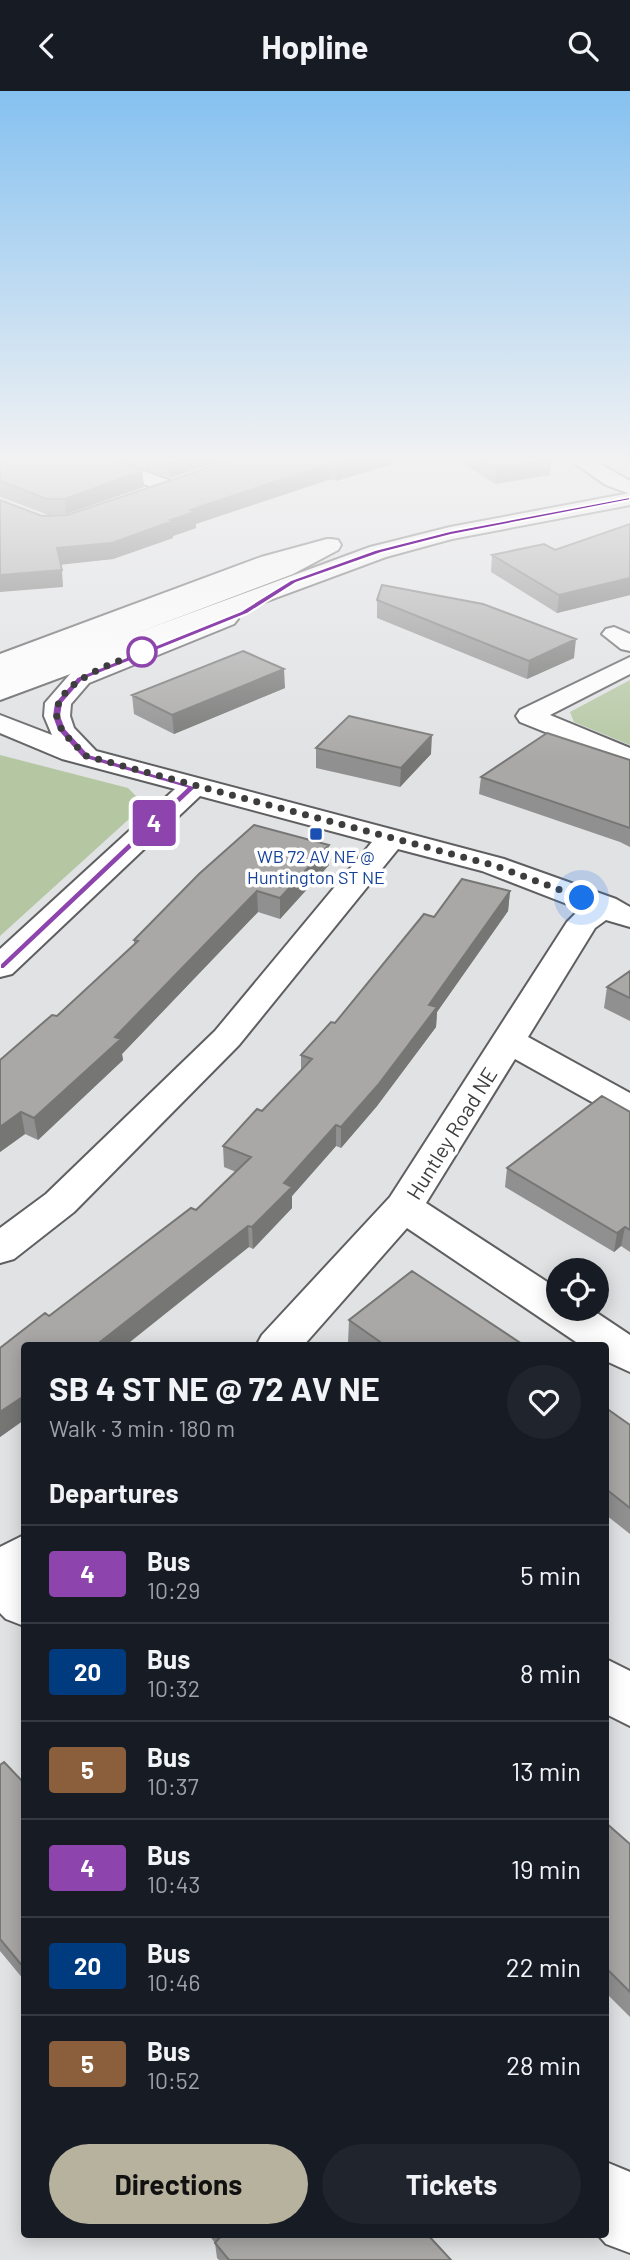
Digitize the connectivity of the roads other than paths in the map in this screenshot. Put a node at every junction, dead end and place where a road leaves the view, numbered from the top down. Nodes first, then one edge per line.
1 (279, 559) edge
2 (305, 559) edge
3 (358, 559) edge
4 (259, 565) junction
5 (285, 585) junction
6 (0, 648) edge
7 (0, 662) edge
8 (630, 664) edge
9 (0, 677) edge
10 (0, 692) edge
11 (0, 723) edge
12 (0, 745) edge
13 (79, 755) junction
14 (630, 758) edge
15 (192, 787) junction
16 (392, 837) junction
17 (617, 912) edge
18 (0, 967) edge
19 (509, 1041) junction
20 (630, 1108) edge
21 (404, 1207) junction
22 (0, 1249) edge
23 (546, 1300) edge
24 (577, 1321) edge
25 (281, 1342) edge
26 (609, 1342) edge
27 (609, 1342) edge
28 (630, 1356) edge
29 (21, 1559) edge
30 (0, 1577) edge
31 (21, 1601) edge
32 (609, 1685) edge
33 (630, 1702) edge
34 (609, 2198) edge
35 (630, 2220) edge

1 - 4 street
2 - 9 street
3 - 5 street
4 - 6 street
4 - 7 street
5 - 10 street
5 - 13 street
8 - 14 street
11 - 13 street
12 - 13 street
13 - 15 street
15 - 16 street
15 - 18 street
16 - 17 street
16 - 22 street
17 - 19 street, Huntley Road NE
19 - 20 street
19 - 21 street, Huntley Road NE
21 - 23 street
21 - 25 street, Huntley Road NE
24 - 26 street
27 - 28 street
29 - 30 street
30 - 31 street
32 - 33 street
34 - 35 street

